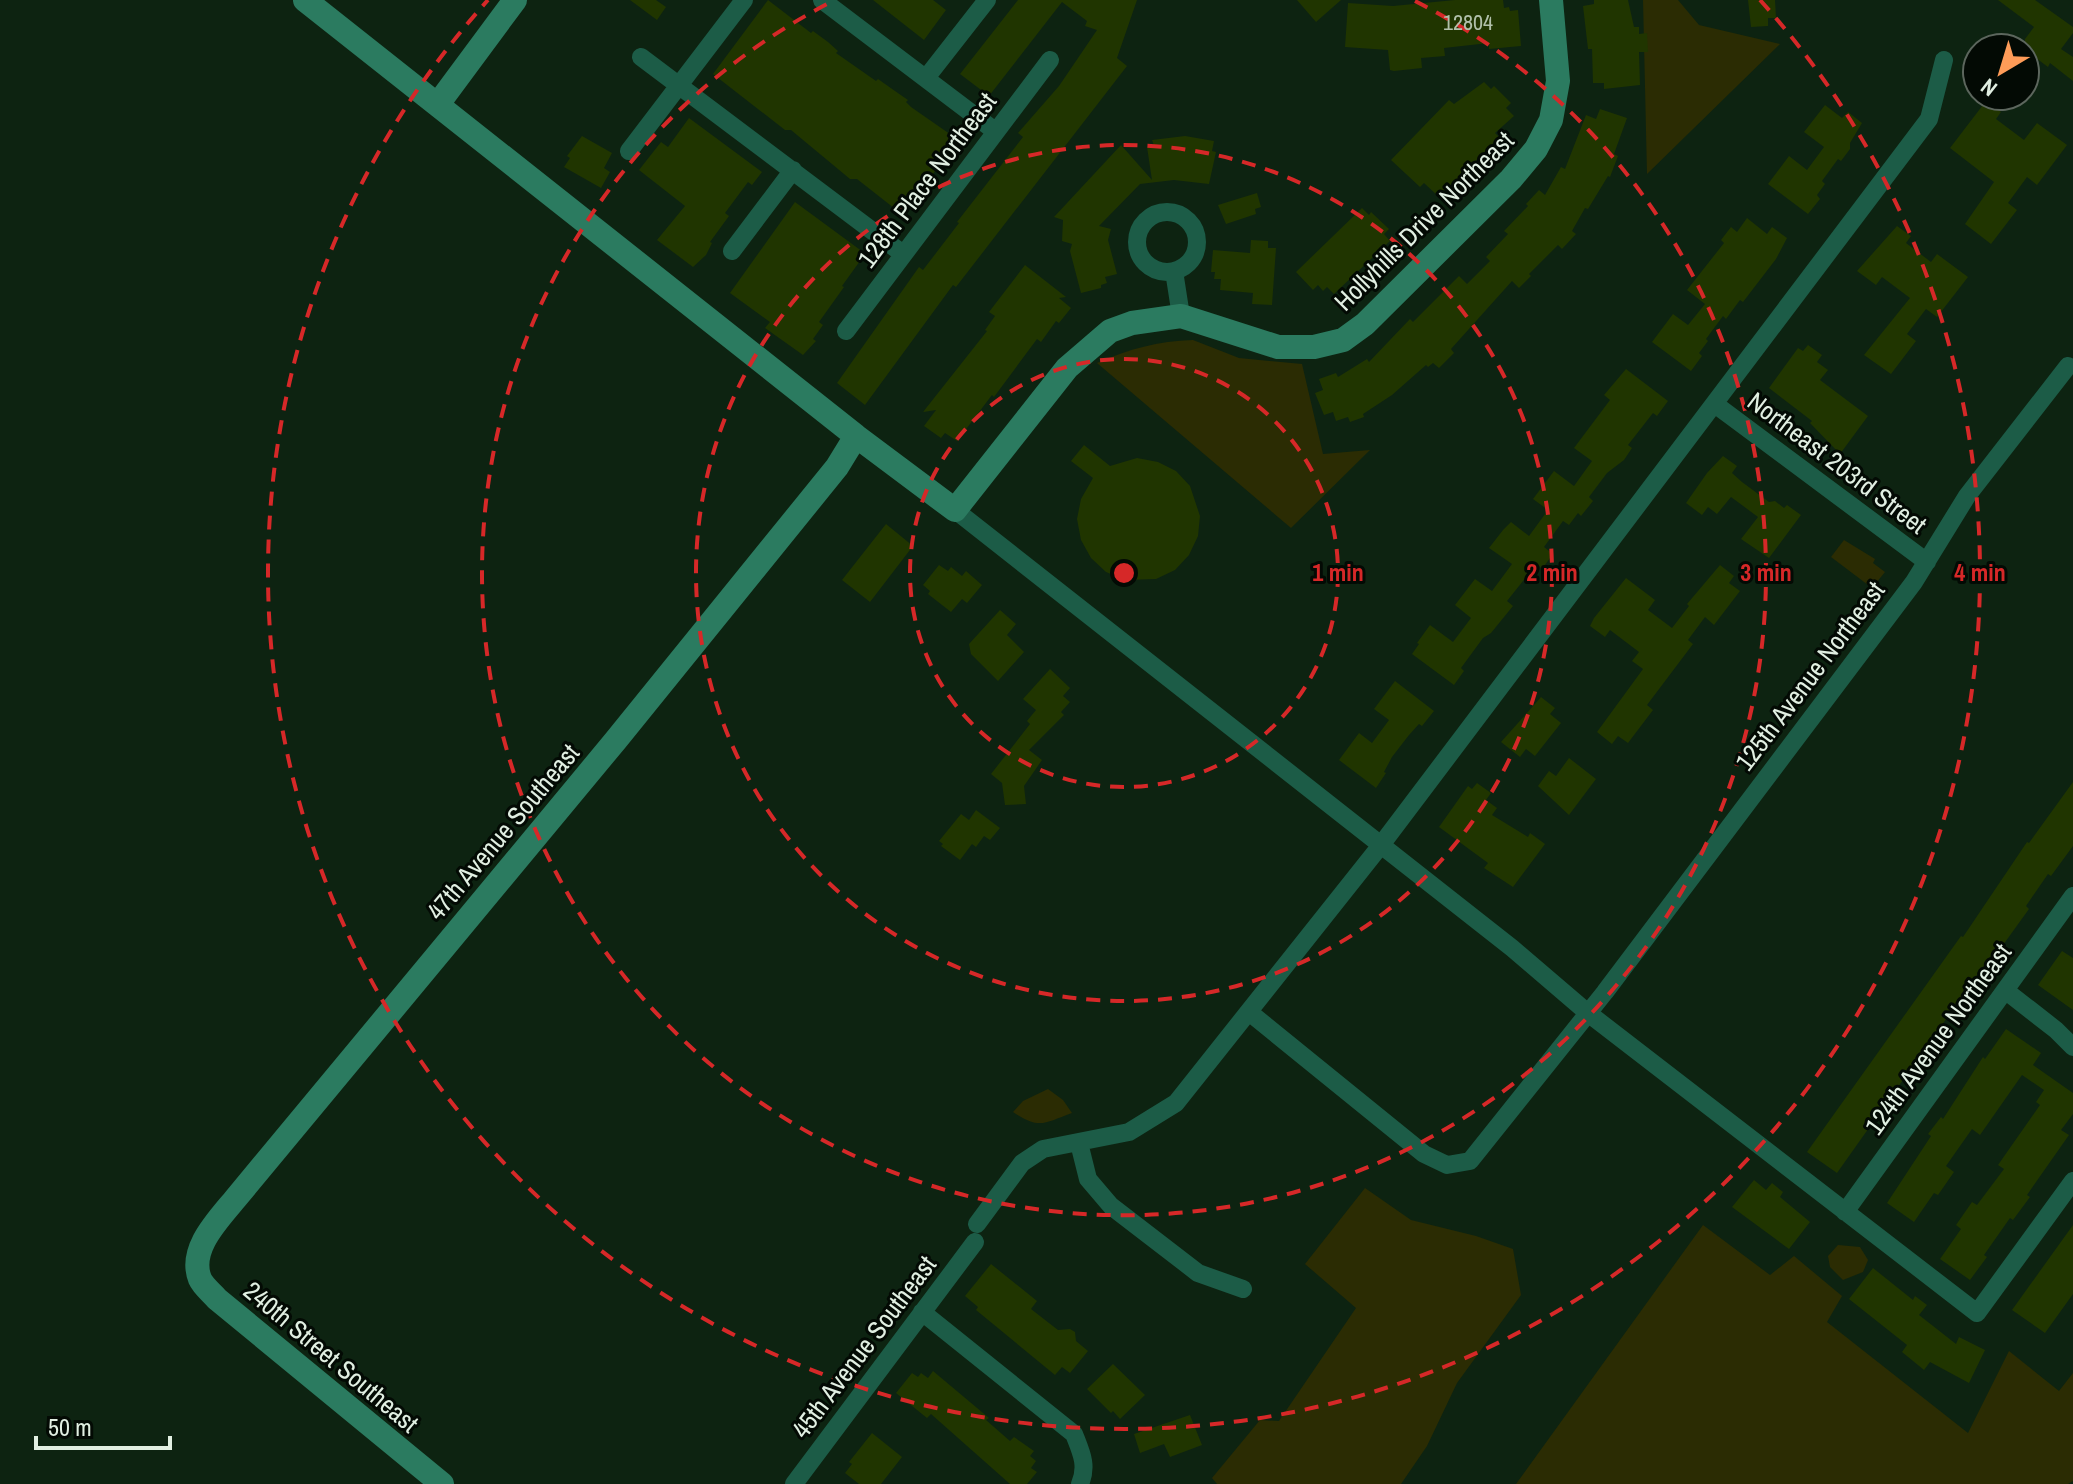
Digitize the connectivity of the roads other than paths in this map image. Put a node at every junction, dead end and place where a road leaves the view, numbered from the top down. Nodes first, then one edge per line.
1 (305, 0) edge
2 (515, 0) edge
3 (744, 0) edge
4 (822, 0) edge
5 (987, 0) edge
6 (1551, 0) edge
7 (641, 57) dead end
8 (1050, 60) dead end
9 (1944, 60) dead end
10 (926, 78) junction
11 (680, 84) junction
12 (438, 104) junction
13 (995, 131) junction
14 (629, 151) dead end
15 (793, 170) junction
16 (732, 251) dead end
17 (903, 254) junction
18 (1174, 271) dead end
19 (1181, 316) junction
20 (846, 331) dead end
21 (2068, 366) dead end
22 (1716, 405) junction
23 (856, 436) junction
24 (955, 510) junction
25 (1927, 562) junction
26 (1381, 845) junction
27 (2073, 896) edge
28 (2006, 991) junction
29 (1249, 1012) junction
30 (1588, 1013) junction
31 (2073, 1047) edge
32 (1079, 1143) junction
33 (2073, 1181) edge
34 (1845, 1212) junction
35 (197, 1264) joint
36 (1243, 1289) dead end
37 (922, 1312) junction
38 (442, 1484) edge
39 (794, 1484) edge
40 (1080, 1484) edge

1 - 12 street
2 - 12 street
3 - 11 street
4 - 10 street
5 - 10 street
6 - 19 street, Hollyhills Drive Northeast
7 - 11 street
8 - 13 street, 128th Place Northeast
9 - 22 street, 45th Avenue Southeast
10 - 13 street
11 - 14 street
11 - 15 street
12 - 23 street
13 - 17 street, 128th Place Northeast
15 - 16 street
15 - 17 street
17 - 20 street, 128th Place Northeast
18 - 19 street
19 - 24 street, Hollyhills Drive Northeast
21 - 25 street, 125th Avenue Northeast
22 - 25 street, Northeast 203rd Street
22 - 26 street, 45th Avenue Southeast
23 - 24 street
23 - 35 street, 47th Avenue Southeast
24 - 26 street
25 - 30 street, 125th Avenue Northeast
26 - 29 street, 45th Avenue Southeast
26 - 30 street
27 - 28 street, 124th Avenue Northeast
28 - 31 street
28 - 34 street, 124th Avenue Northeast
29 - 30 street, 125th Avenue Northeast
29 - 32 street, 45th Avenue Southeast
30 - 34 street
32 - 36 street
32 - 37 street, 45th Avenue Southeast
33 - 34 street
35 - 38 street, 240th Street Southeast
37 - 39 street, 45th Avenue Southeast
37 - 40 street

